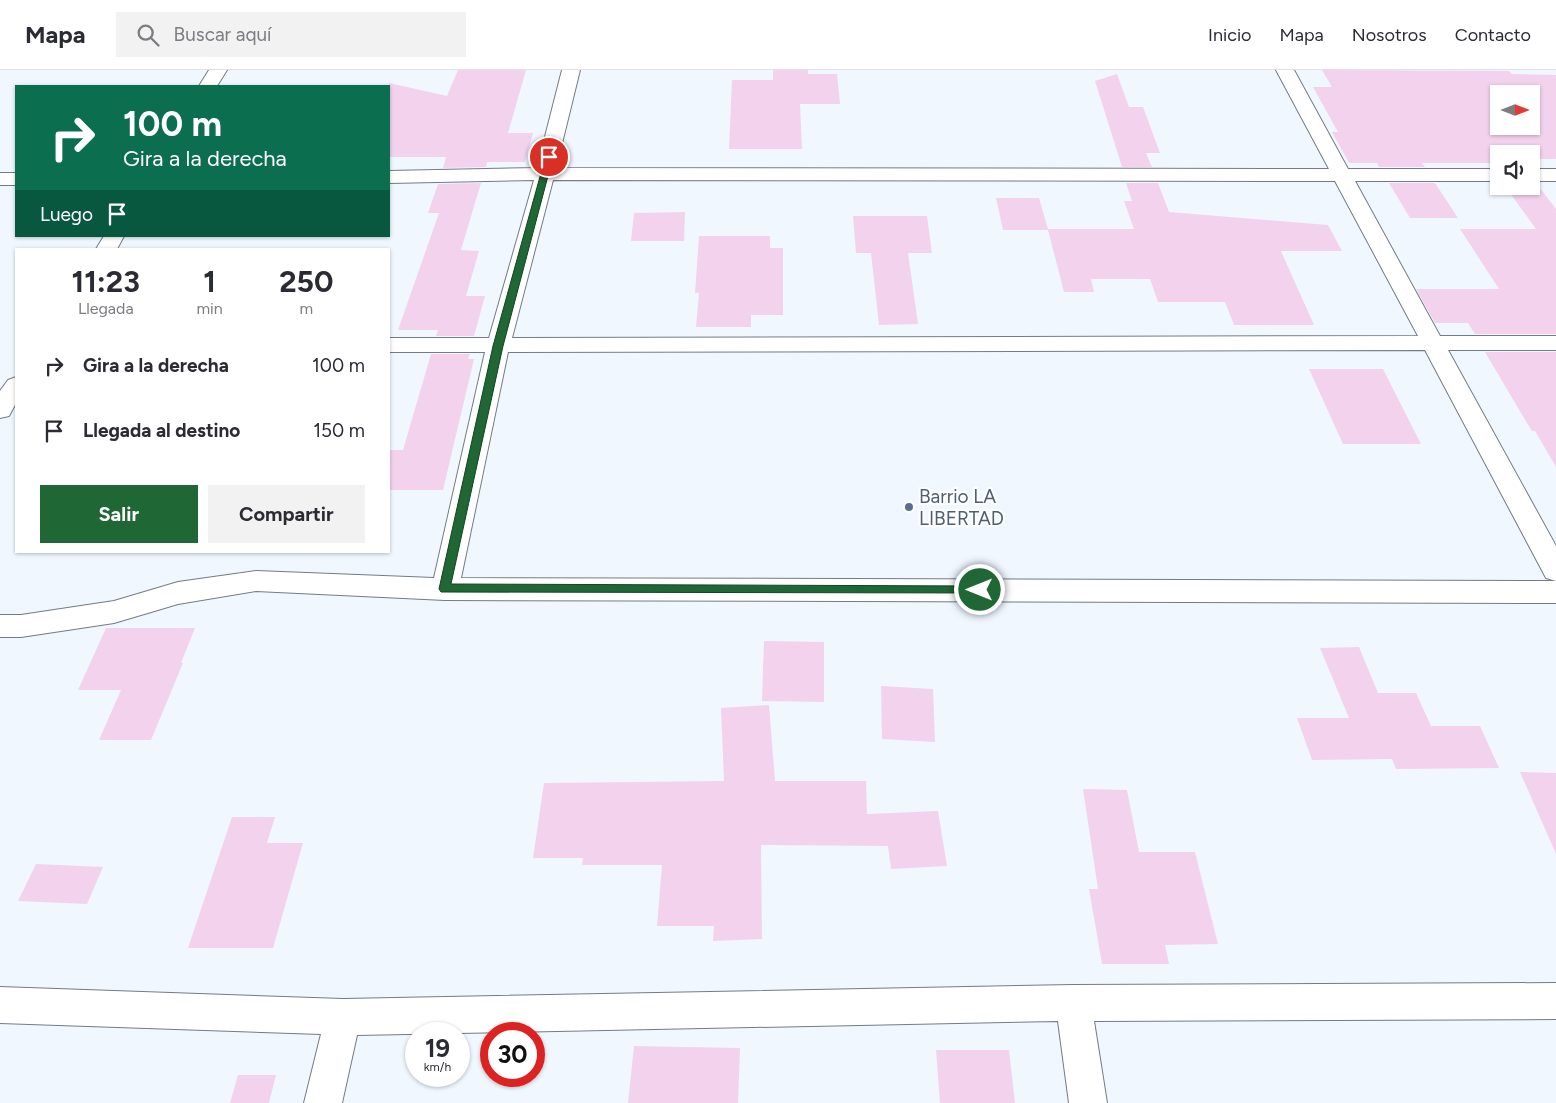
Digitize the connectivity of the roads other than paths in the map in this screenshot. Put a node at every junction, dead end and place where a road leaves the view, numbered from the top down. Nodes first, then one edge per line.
1 (218, 70) edge
2 (571, 70) edge
3 (1285, 70) edge
4 (209, 85) edge
5 (545, 174) junction
6 (1490, 174) edge
7 (1540, 174) edge
8 (1556, 174) edge
9 (1341, 175) junction
10 (390, 177) edge
11 (0, 179) edge
12 (15, 179) edge
13 (113, 237) edge
14 (107, 248) edge
15 (1431, 342) junction
16 (1556, 343) edge
17 (390, 345) edge
18 (498, 346) junction
19 (15, 387) edge
20 (0, 410) edge
21 (1556, 571) edge
22 (445, 589) junction
23 (1556, 592) edge
24 (0, 626) edge
25 (1556, 1001) edge
26 (1072, 1003) junction
27 (0, 1005) edge
28 (343, 1017) junction
29 (323, 1103) edge
30 (1088, 1103) edge

1 - 4 street
2 - 5 street
3 - 9 street
5 - 9 street
5 - 10 street
5 - 18 street
6 - 9 street
7 - 8 street
9 - 15 street
11 - 12 street
13 - 14 street
15 - 16 street
15 - 18 street
15 - 21 street
17 - 18 street
18 - 22 street
19 - 20 street
22 - 23 street
22 - 24 street
25 - 26 street
26 - 28 street
26 - 30 street
27 - 28 street
28 - 29 street

